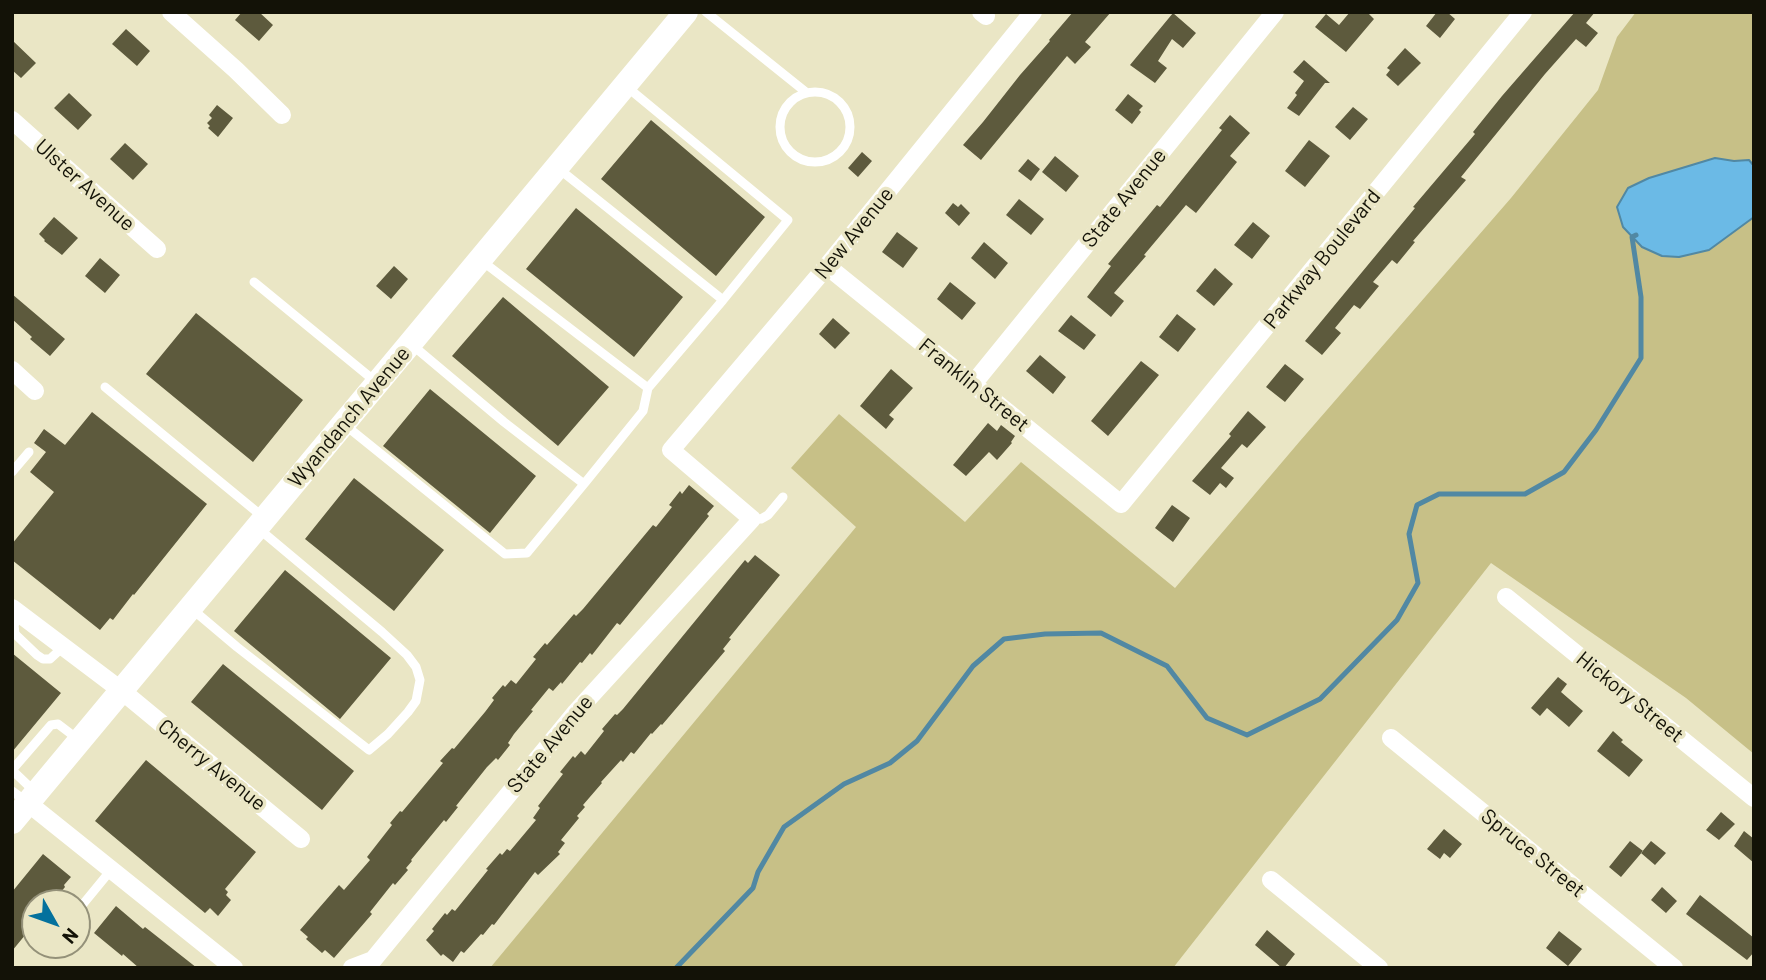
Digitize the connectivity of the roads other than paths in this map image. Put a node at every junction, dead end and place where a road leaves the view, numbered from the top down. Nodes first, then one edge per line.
1 (171, 12) edge
2 (686, 12) edge
3 (706, 12) edge
4 (1033, 12) edge
5 (1275, 12) edge
6 (1523, 12) edge
7 (626, 86) junction
8 (807, 93) junction
9 (282, 115) dead end
10 (12, 120) edge
11 (558, 167) junction
12 (157, 249) dead end
13 (481, 260) junction
14 (827, 266) junction
15 (254, 282) dead end
16 (723, 300) junction
17 (411, 344) junction
18 (12, 370) edge
19 (377, 383) junction
20 (973, 384) junction
21 (105, 387) dead end
22 (648, 388) junction
23 (35, 391) dead end
24 (342, 424) junction
25 (29, 452) dead end
26 (12, 472) edge
27 (584, 484) junction
28 (783, 498) dead end
29 (1121, 505) joint
30 (752, 519) junction
31 (261, 523) junction
32 (1506, 597) dead end
33 (191, 608) junction
34 (16, 611) edge
35 (122, 691) junction
36 (1391, 738) dead end
37 (80, 741) junction
38 (12, 770) edge
39 (26, 795) edge
40 (1754, 798) edge
41 (12, 822) edge
42 (301, 838) dead end
43 (111, 870) junction
44 (1271, 880) dead end
45 (91, 894) edge
46 (234, 968) edge
47 (352, 968) edge
48 (1379, 968) edge
49 (1674, 968) edge

1 - 9 street
2 - 7 street, Wyandanch Avenue
3 - 8 lane
4 - 14 street, New Avenue
5 - 20 street, State Avenue
6 - 29 street, Parkway Boulevard
7 - 11 street, Wyandanch Avenue
7 - 16 lane
8 - 8 lane
10 - 12 street, Ulster Avenue
11 - 13 street, Wyandanch Avenue
11 - 16 lane
13 - 17 street, Wyandanch Avenue
13 - 22 lane
14 - 20 street, Franklin Street
14 - 30 street, New Avenue
15 - 19 lane
16 - 22 lane
17 - 19 street, Wyandanch Avenue
17 - 27 lane
18 - 23 street
19 - 24 street, Wyandanch Avenue
20 - 29 street, Franklin Street
21 - 31 lane
22 - 27 lane
24 - 27 lane
24 - 31 street, Wyandanch Avenue
25 - 26 lane
28 - 30 lane
30 - 47 street, State Avenue
31 - 33 street, Wyandanch Avenue
31 - 33 lane
32 - 40 street, Hickory Street
33 - 35 street, Wyandanch Avenue
34 - 35 street, Cherry Avenue
35 - 37 street, Wyandanch Avenue
35 - 42 street, Cherry Avenue
36 - 49 street, Spruce Street
37 - 38 lane
37 - 39 street, Wyandanch Avenue
38 - 39 lane
39 - 41 street, Wyandanch Avenue
39 - 43 street
43 - 45 lane
43 - 46 street
44 - 48 street

